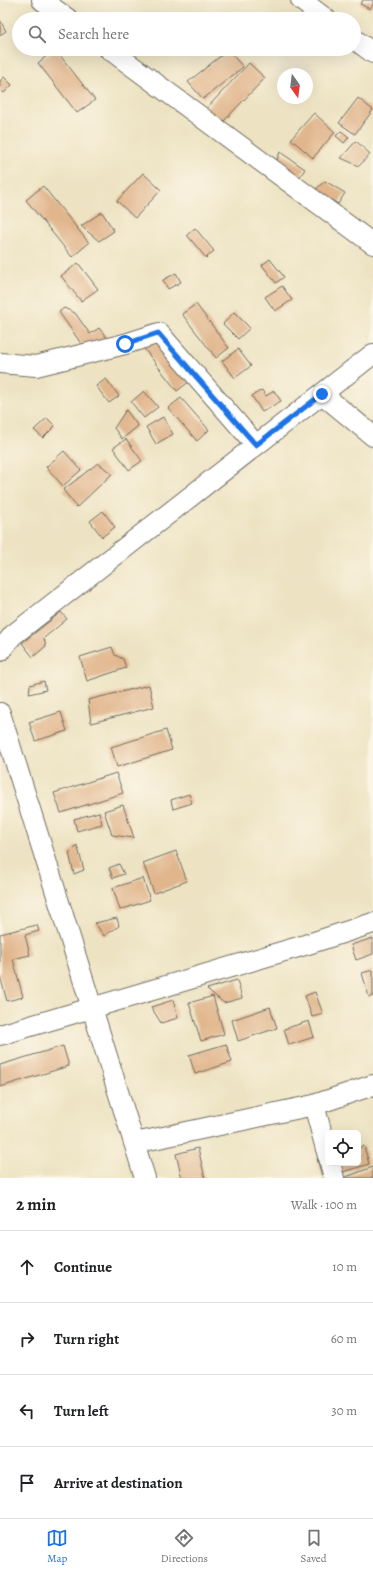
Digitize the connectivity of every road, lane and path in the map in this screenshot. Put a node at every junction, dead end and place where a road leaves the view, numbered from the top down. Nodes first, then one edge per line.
1 (42, 0) edge
2 (301, 0) edge
3 (58, 12) edge
4 (317, 12) edge
5 (361, 45) edge
6 (373, 54) edge
7 (118, 56) edge
8 (373, 244) edge
9 (373, 354) edge
10 (0, 363) edge
11 (322, 394) junction
12 (373, 436) edge
13 (256, 445) junction
14 (1, 645) edge
15 (0, 713) edge
16 (373, 923) edge
17 (92, 1007) junction
18 (0, 1035) edge
19 (373, 1085) edge
20 (314, 1105) junction
21 (134, 1143) junction
22 (325, 1145) edge
23 (331, 1166) edge
24 (145, 1178) edge
25 (334, 1178) edge

1 - 3 street
2 - 4 street
5 - 6 street
7 - 8 street
9 - 11 street
10 - 13 street
11 - 12 street
11 - 13 street
13 - 14 street
15 - 17 street
16 - 17 street
17 - 18 street
17 - 21 street
19 - 20 street
20 - 21 street
20 - 22 street
21 - 24 street
23 - 25 street

